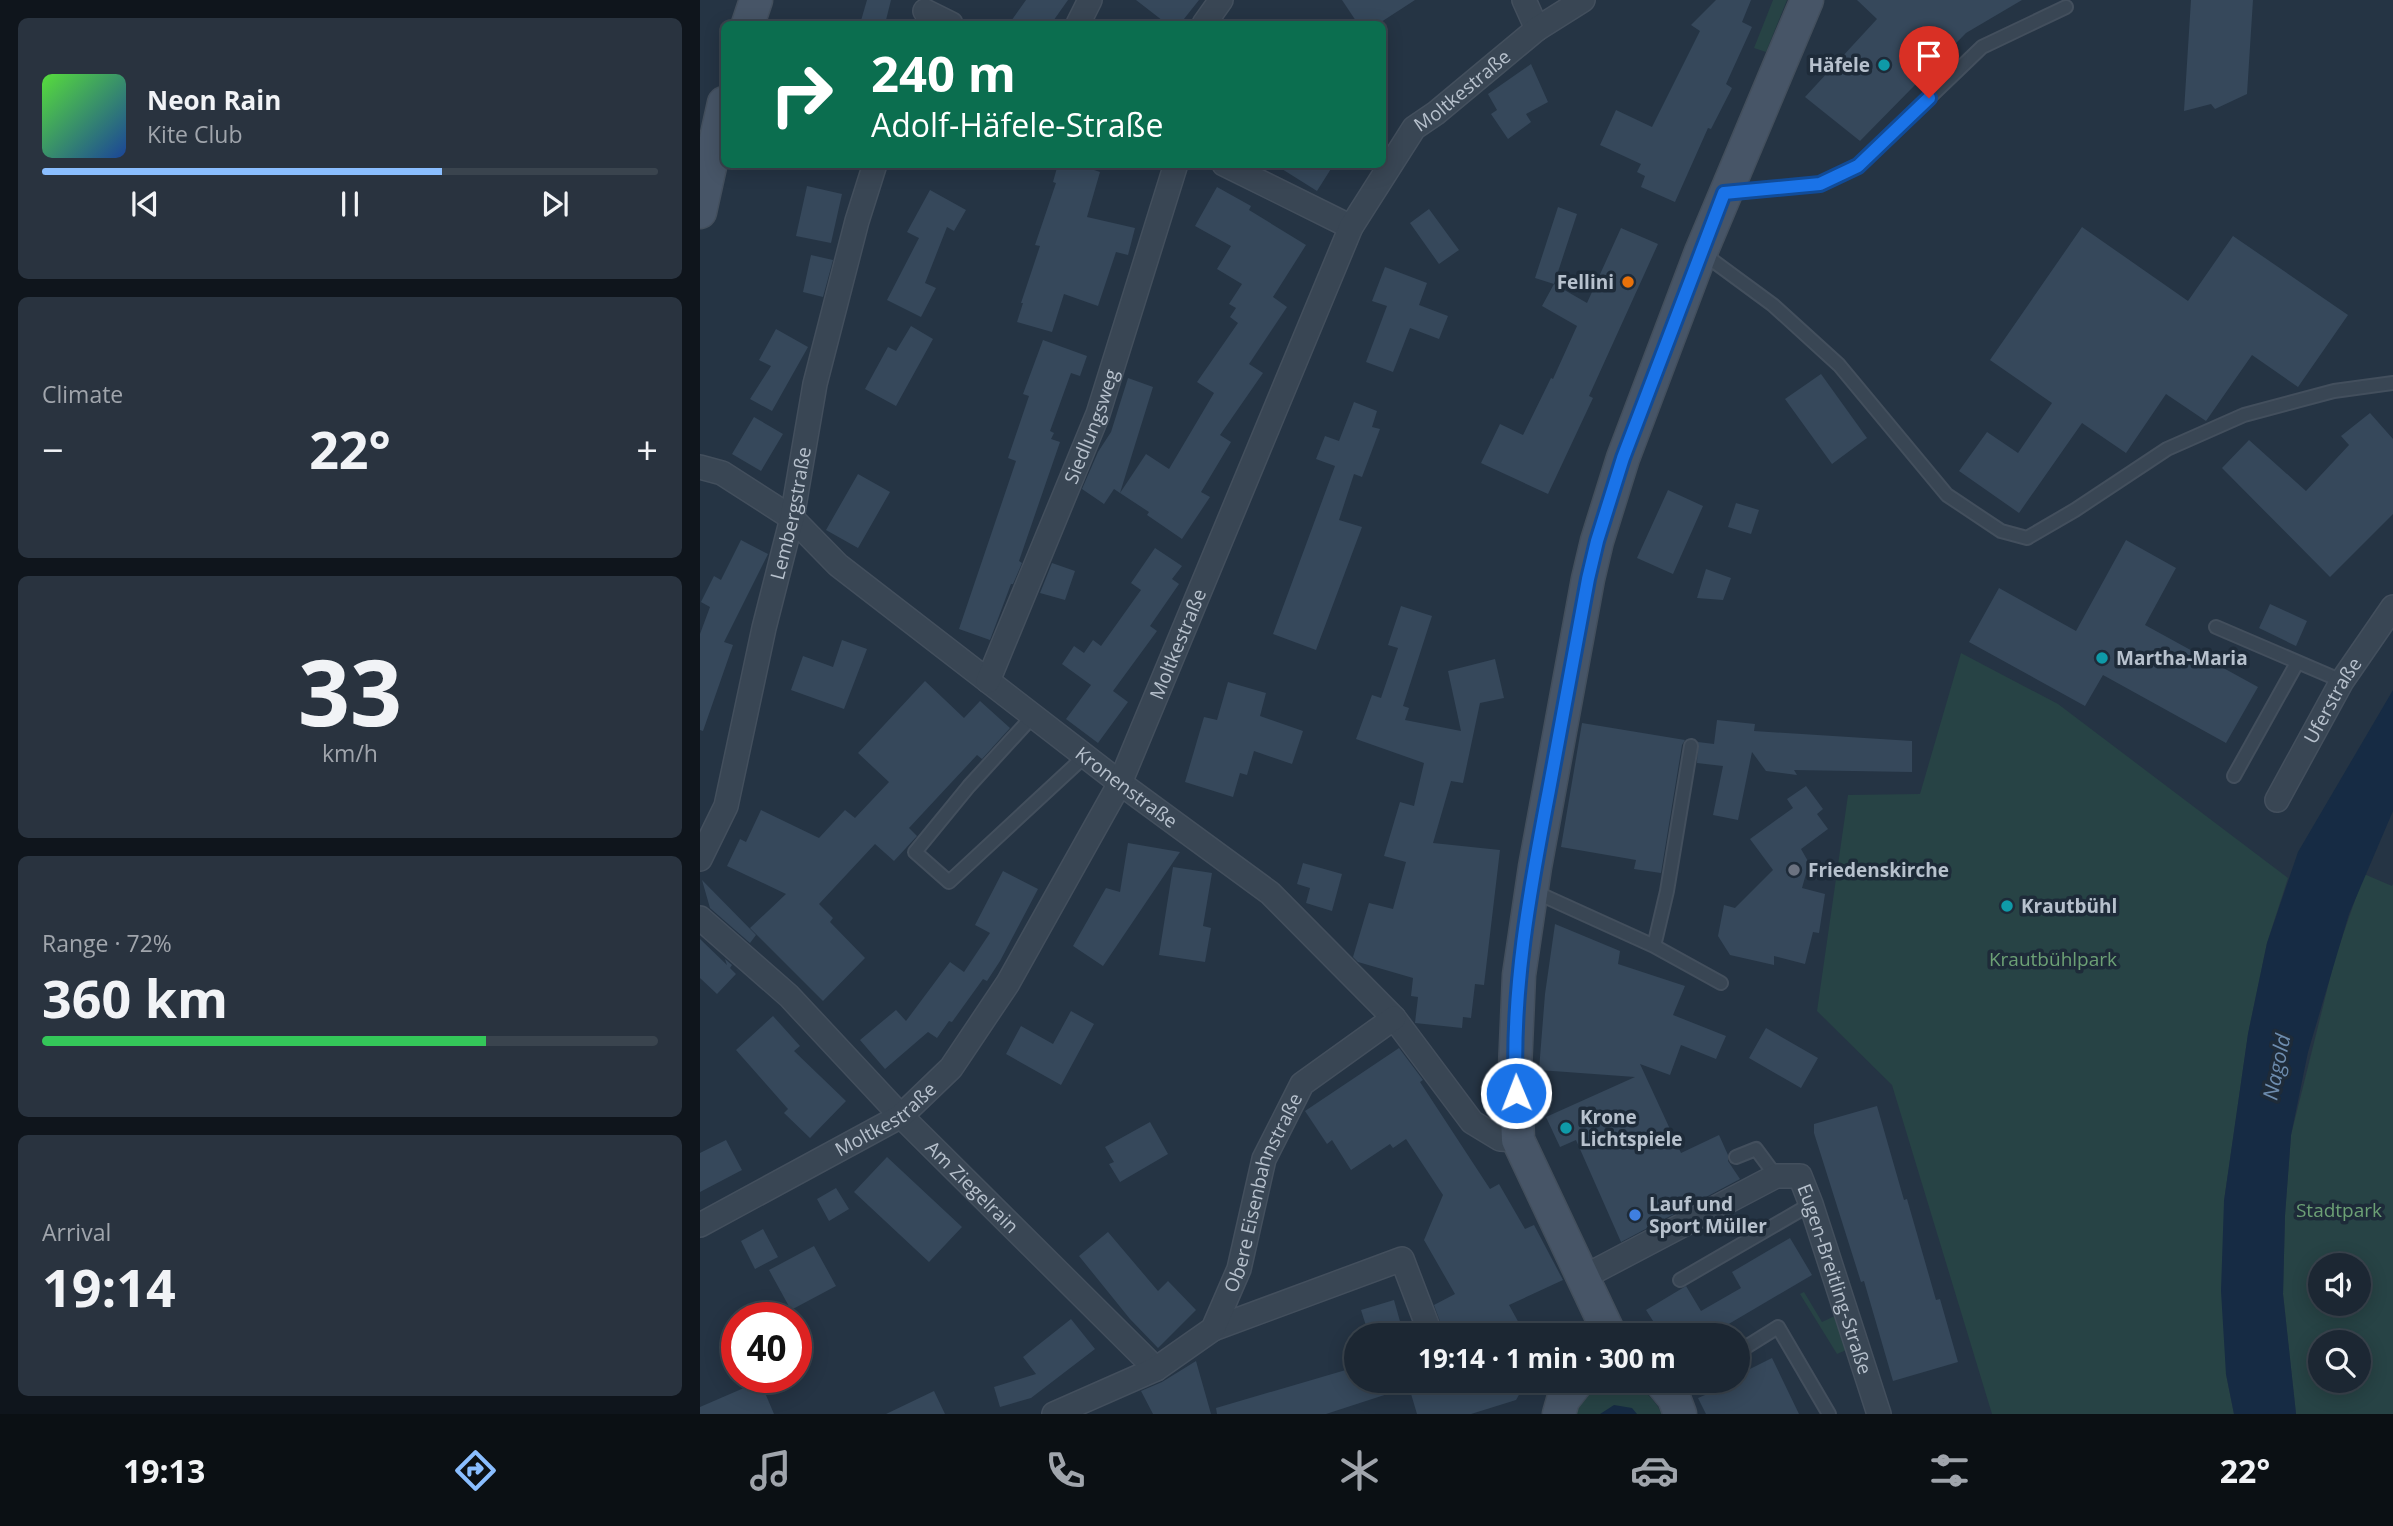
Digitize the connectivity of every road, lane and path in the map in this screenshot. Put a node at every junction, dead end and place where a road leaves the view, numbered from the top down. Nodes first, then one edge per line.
1 (756, 0) edge
2 (1090, 0) edge
3 (1221, 0) edge
4 (1524, 0) edge
5 (1583, 0) edge
6 (1807, 0) edge
7 (2066, 7) dead end
8 (925, 12) edge
9 (749, 21) edge
10 (944, 21) edge
11 (1080, 21) edge
12 (1206, 21) edge
13 (1537, 29) junction
14 (721, 117) edge
15 (874, 168) edge
16 (1175, 168) edge
17 (1232, 168) edge
18 (1724, 193) junction
19 (700, 212) edge
20 (1351, 227) junction
21 (1701, 252) junction
22 (2393, 383) edge
23 (700, 467) edge
24 (792, 518) junction
25 (2393, 607) edge
26 (2216, 627) dead end
27 (2297, 663) junction
28 (988, 681) junction
29 (2342, 681) junction
30 (1033, 716) junction
31 (1691, 746) dead end
32 (1085, 756) junction
33 (2234, 776) dead end
34 (1120, 783) junction
35 (2277, 800) dead end
36 (700, 859) edge
37 (1531, 891) junction
38 (700, 918) edge
39 (1654, 946) junction
40 (1721, 983) dead end
41 (1394, 1018) junction
42 (901, 1116) junction
43 (1518, 1140) junction
44 (1736, 1157) dead end
45 (1776, 1176) junction
46 (1811, 1204) junction
47 (700, 1226) edge
48 (1582, 1279) junction
49 (1680, 1280) dead end
50 (1427, 1323) edge
51 (1585, 1323) edge
52 (1605, 1323) edge
53 (1213, 1329) junction
54 (1750, 1344) edge
55 (1156, 1369) junction
56 (1569, 1393) edge
57 (1054, 1414) edge
58 (1559, 1414) edge
59 (1829, 1414) edge
60 (1879, 1414) edge

1 - 9 street
2 - 11 street
3 - 12 street
4 - 13 street
5 - 13 street, Moltkestraße
6 - 18 street
7 - 18 lane
8 - 10 street
13 - 20 street, Moltkestraße
14 - 19 street
15 - 24 street, Lembergstraße
16 - 28 street, Siedlungsweg
17 - 20 street
18 - 21 street
20 - 34 street, Moltkestraße
21 - 22 lane
21 - 37 street
23 - 24 street, Kronenstraße
24 - 28 street, Kronenstraße
24 - 36 street, Lembergstraße
25 - 29 street, Uferstraße
26 - 27 lane
27 - 29 lane
27 - 33 lane
28 - 30 street, Kronenstraße
29 - 35 street, Uferstraße
30 - 32 street, Kronenstraße
30 - 32 lane
31 - 39 lane
32 - 34 street, Kronenstraße
34 - 41 street, Kronenstraße
34 - 42 street, Moltkestraße
37 - 39 lane
37 - 43 street
38 - 42 street, Am Ziegelrain
39 - 40 lane
41 - 43 street, Kronenstraße
41 - 53 street, Obere Eisenbahnstraße
42 - 47 street, Moltkestraße
42 - 55 street, Am Ziegelrain
43 - 48 street
44 - 45 lane
45 - 46 street, Eugen-Breitling-Straße
45 - 48 street, Eugen-Breitling-Straße
46 - 49 lane
46 - 60 street, Eugen-Breitling-Straße
48 - 51 street
48 - 52 street
50 - 53 street, Obere Eisenbahnstraße
53 - 55 street, Obere Eisenbahnstraße
54 - 59 lane
55 - 57 street, Obere Eisenbahnstraße
56 - 58 street

